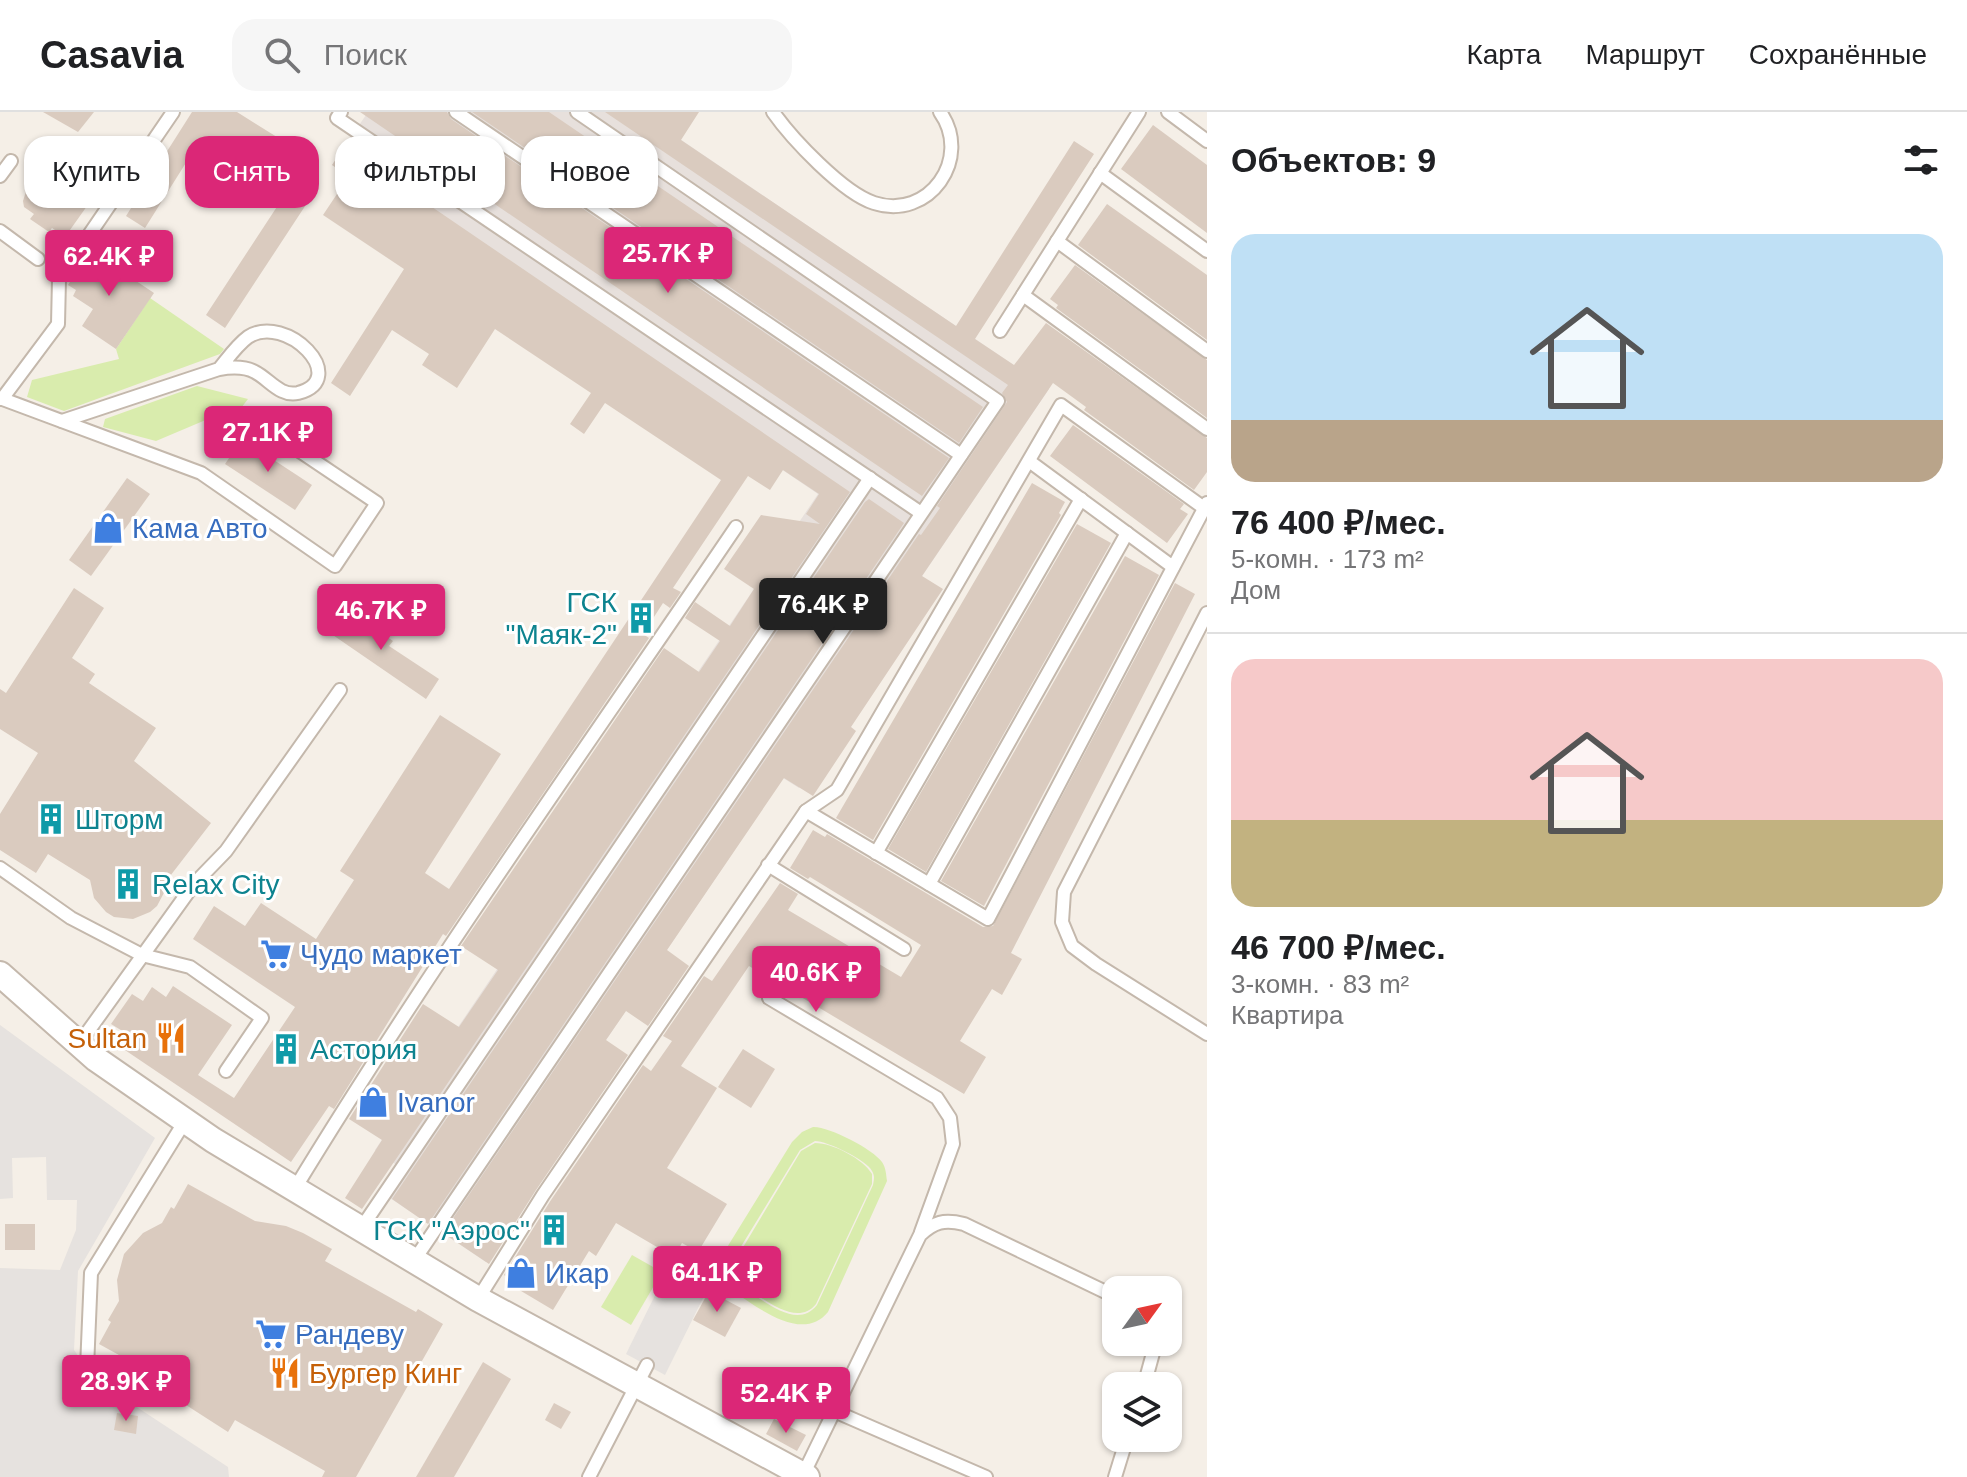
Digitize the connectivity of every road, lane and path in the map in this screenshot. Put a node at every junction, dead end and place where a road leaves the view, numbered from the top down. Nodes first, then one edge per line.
1 (173, 112) edge
2 (341, 112) edge
3 (456, 112) edge
4 (577, 112) edge
5 (773, 112) edge
6 (940, 112) edge
7 (1139, 112) edge
8 (1168, 112) edge
9 (1207, 141) edge
10 (11, 161) dead end
11 (1100, 173) junction
12 (0, 176) edge
13 (0, 231) edge
14 (1057, 241) junction
15 (1207, 251) edge
16 (38, 259) dead end
17 (1023, 295) junction
18 (1000, 331) dead end
19 (1207, 351) edge
20 (219, 369) junction
21 (1, 398) edge
22 (62, 421) junction
23 (258, 423) dead end
24 (1207, 429) edge
25 (961, 455) junction
26 (1029, 461) junction
27 (870, 478) junction
28 (1081, 499) junction
29 (1206, 506) edge
30 (921, 513) junction
31 (736, 527) dead end
32 (1127, 533) junction
33 (1173, 567) junction
34 (1207, 613) edge
35 (340, 690) dead end
36 (806, 811) junction
37 (876, 853) junction
38 (768, 865) junction
39 (0, 868) edge
40 (929, 884) junction
41 (904, 949) dead end
42 (142, 955) junction
43 (0, 974) edge
44 (769, 998) dead end
45 (1207, 1034) edge
46 (79, 1044) junction
47 (226, 1071) dead end
48 (185, 1121) junction
49 (294, 1190) junction
50 (360, 1230) junction
51 (920, 1235) junction
52 (413, 1262) junction
53 (1102, 1290) edge
54 (478, 1299) junction
55 (87, 1368) dead end
56 (642, 1375) junction
57 (834, 1411) junction
58 (1123, 1452) edge
59 (805, 1476) edge
60 (589, 1477) edge
61 (986, 1477) edge
62 (1115, 1477) edge

1 - 21 lane
2 - 27 lane
3 - 25 lane
4 - 25 lane
5 - 6 lane
7 - 11 lane
8 - 9 lane
10 - 12 lane
11 - 14 lane
11 - 15 lane
13 - 16 lane
14 - 17 lane
14 - 19 lane
17 - 18 lane
17 - 24 lane
20 - 20 lane
20 - 22 lane
21 - 22 lane
22 - 23 lane
25 - 30 lane
26 - 28 lane
26 - 29 lane
26 - 36 lane
27 - 30 lane
27 - 50 lane
28 - 32 lane
28 - 37 lane
29 - 33 lane
30 - 52 lane
31 - 49 lane
32 - 33 lane
32 - 40 lane
33 - 40 lane
34 - 45 lane
35 - 42 lane
36 - 37 lane
36 - 38 lane
37 - 40 lane
38 - 41 lane
38 - 54 lane
39 - 42 lane
42 - 46 lane
42 - 47 lane
43 - 46 street
44 - 51 lane
46 - 48 street
48 - 49 street
48 - 55 lane
49 - 50 street
50 - 52 street
51 - 53 lane
51 - 57 lane
52 - 54 street
54 - 56 street
56 - 59 street
56 - 60 lane
57 - 59 lane
57 - 61 lane
58 - 62 lane

